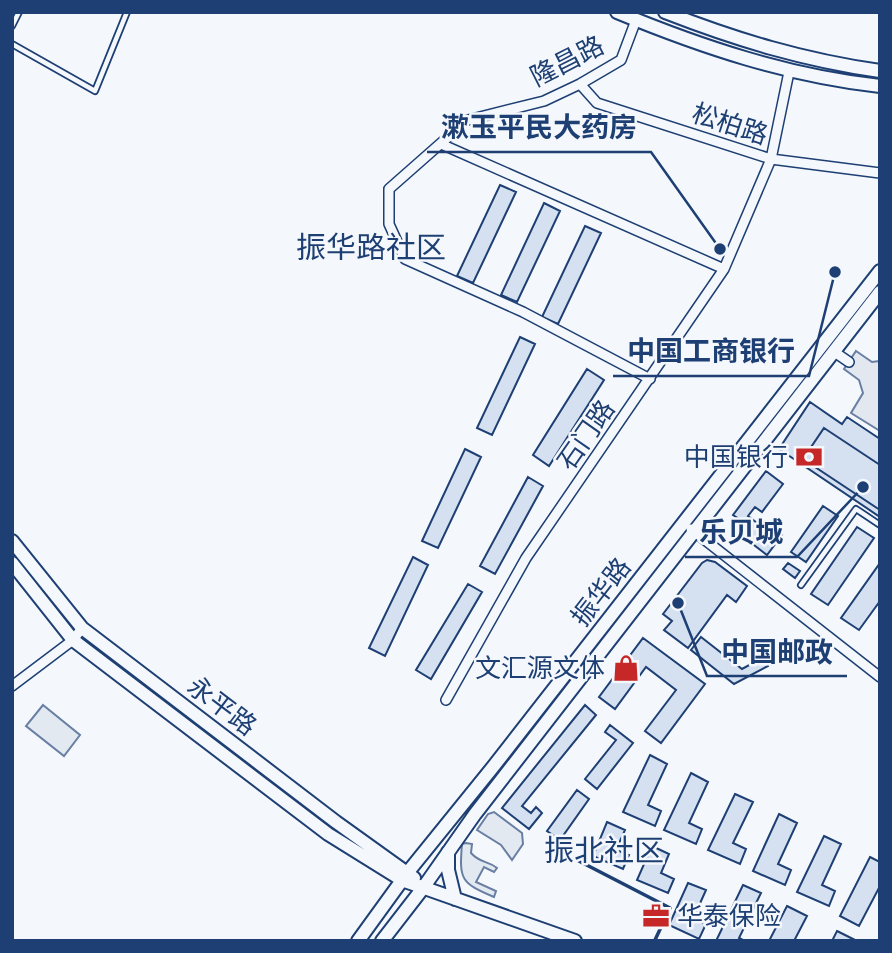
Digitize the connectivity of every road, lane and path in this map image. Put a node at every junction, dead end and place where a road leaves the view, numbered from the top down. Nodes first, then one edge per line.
1 (19, 12) edge
2 (127, 12) edge
3 (617, 12) edge
4 (665, 12) edge
5 (636, 20) junction
6 (12, 26) edge
7 (12, 44) edge
8 (880, 71) edge
9 (789, 72) junction
10 (580, 84) junction
11 (880, 86) edge
12 (441, 144) junction
13 (771, 159) junction
14 (880, 173) edge
15 (724, 270) junction
16 (880, 271) edge
17 (880, 292) edge
18 (833, 351) junction
19 (849, 362) dead end
20 (650, 379) junction
21 (880, 525) edge
22 (688, 527) junction
23 (12, 541) edge
24 (12, 563) edge
25 (801, 584) dead end
26 (82, 628) junction
27 (73, 640) junction
28 (880, 677) edge
29 (12, 686) edge
30 (446, 700) dead end
31 (448, 852) junction
32 (405, 876) junction
33 (423, 888) junction
34 (455, 899) junction
35 (358, 941) edge
36 (382, 941) edge
37 (575, 941) edge

1 - 6 lane
2 - 7 lane
3 - 5 main road
4 - 8 main road
5 - 9 main road
5 - 10 street, 隆昌路
9 - 11 main road
9 - 13 street, 石门路
10 - 12 street, 隆昌路
10 - 13 street, 松柏路
12 - 15 street
12 - 20 street, 隆昌路
13 - 14 street, 松柏路
13 - 15 street, 石门路
15 - 20 street, 石门路
16 - 22 main road, 振华路
17 - 18 main road, 振华路
18 - 19 street
18 - 22 main road, 振华路
20 - 30 street, 石门路
21 - 25 lane
22 - 28 street
22 - 31 main road, 振华路
22 - 32 main road, 振华路
23 - 26 main road, 永平路
24 - 27 main road, 永平路
26 - 27 street
26 - 32 main road, 永平路
27 - 29 street
27 - 32 main road, 永平路
31 - 33 main road, 振华路
31 - 34 main road
32 - 33 main road, 永平路
32 - 35 main road, 振华路
33 - 34 main road, 永平路
33 - 36 main road, 振华路
34 - 37 main road, 永平路

